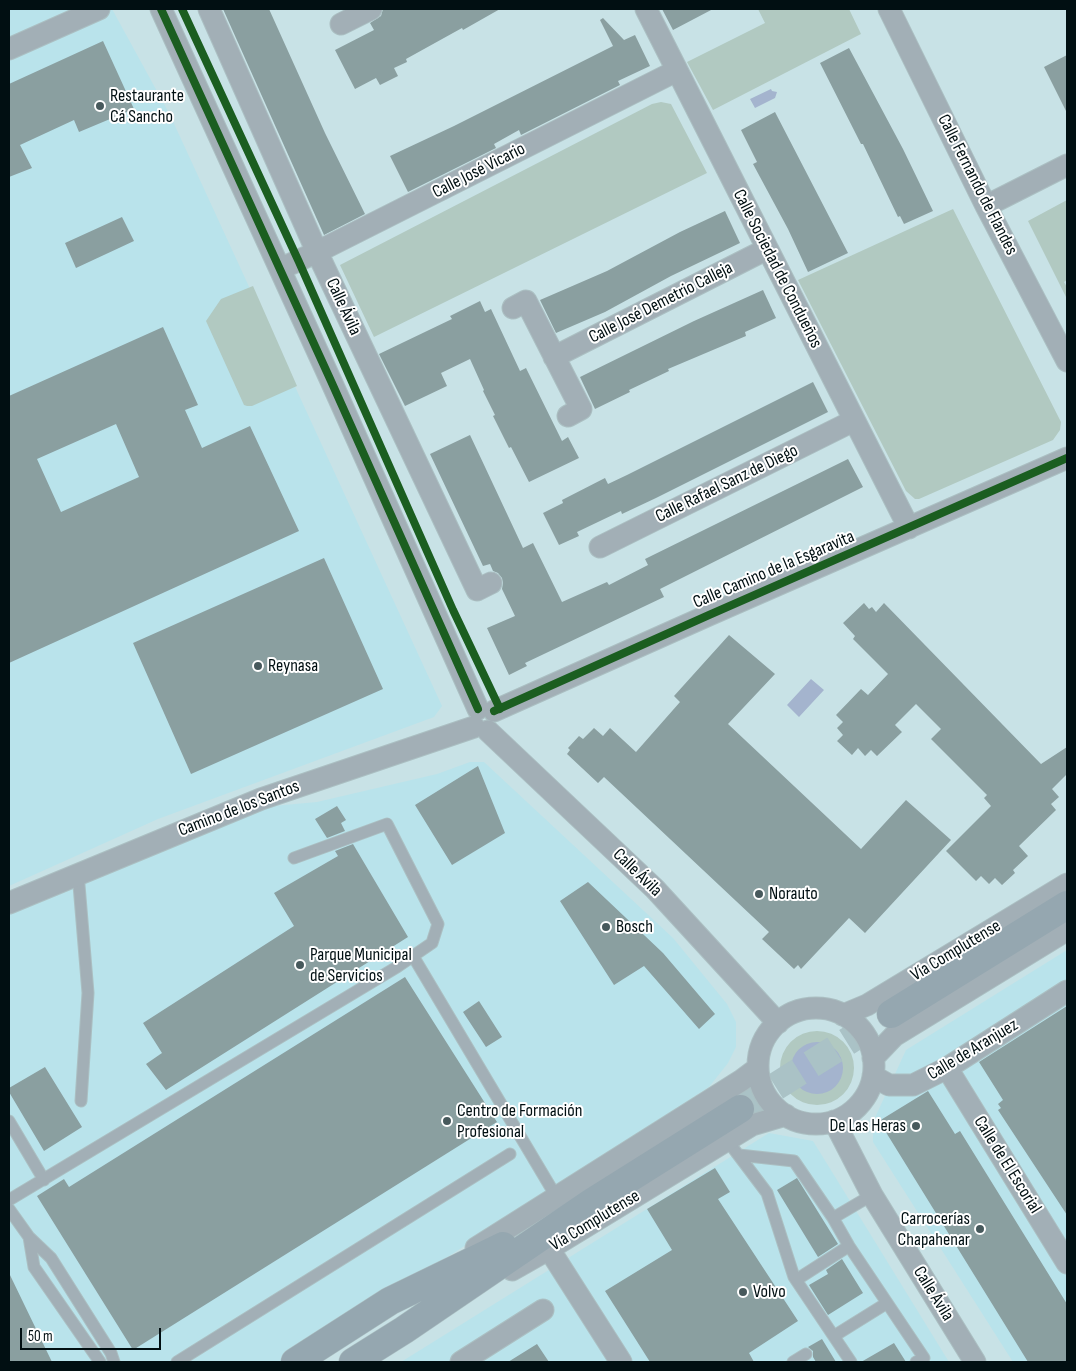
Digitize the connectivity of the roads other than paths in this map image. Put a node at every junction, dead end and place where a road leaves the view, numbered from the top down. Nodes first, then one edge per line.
1 (98, 9) edge
2 (161, 9) edge
3 (209, 9) edge
4 (371, 9) edge
5 (646, 9) edge
6 (888, 9) edge
7 (341, 24) dead end
8 (9, 49) edge
9 (676, 71) junction
10 (1067, 165) edge
11 (986, 206) junction
12 (767, 248) junction
13 (318, 252) junction
14 (280, 269) junction
15 (513, 308) dead end
16 (554, 357) junction
17 (1067, 361) edge
18 (568, 416) dead end
19 (853, 421) junction
20 (1067, 458) edge
21 (909, 528) junction
22 (600, 547) dead end
23 (491, 583) dead end
24 (484, 720) junction
25 (294, 858) dead end
26 (78, 873) junction
27 (1067, 884) edge
28 (9, 903) edge
29 (1067, 905) edge
30 (1065, 935) edge
31 (413, 956) junction
32 (1067, 991) edge
33 (891, 1014) tunnel mouth
34 (843, 1015) junction
35 (778, 1023) junction
36 (873, 1067) junction
37 (758, 1068) junction
38 (947, 1068) junction
39 (81, 1101) dead end
40 (740, 1109) tunnel mouth
41 (786, 1115) junction
42 (9, 1121) edge
43 (834, 1121) junction
44 (733, 1148) junction
45 (510, 1154) dead end
46 (44, 1180) junction
47 (872, 1194) junction
48 (557, 1198) junction
49 (9, 1200) edge
50 (592, 1202) junction
51 (9, 1209) edge
52 (832, 1218) junction
53 (29, 1237) junction
54 (849, 1246) junction
55 (549, 1249) junction
56 (1067, 1263) edge
57 (796, 1280) junction
58 (390, 1302) junction
59 (887, 1303) junction
60 (543, 1310) dead end
61 (404, 1330) junction
62 (834, 1336) junction
63 (806, 1354) dead end
64 (922, 1361) edge
65 (100, 1362) edge
66 (114, 1362) edge
67 (177, 1362) edge
68 (295, 1362) edge
69 (353, 1362) edge
70 (461, 1362) edge
71 (621, 1362) edge
72 (793, 1362) edge
73 (850, 1362) edge
74 (975, 1362) edge

1 - 8 street
2 - 14 street, Calle Ávila
3 - 13 street, Calle Ávila
4 - 7 street
5 - 9 street, Calle Sociedad de Condueños
6 - 11 street, Calle Fernando de Flandes
9 - 12 street, Calle Sociedad de Condueños
9 - 13 street, Calle José Vicario
10 - 11 street
11 - 17 street, Calle Fernando de Flandes
12 - 16 street, Calle José Demetrio Calleja
12 - 19 street, Calle Sociedad de Condueños
13 - 14 street, Calle José Vicario
13 - 23 street, Calle Ávila
14 - 24 street, Calle Ávila
15 - 16 street
16 - 18 street
19 - 21 street, Calle Sociedad de Condueños
19 - 22 street, Calle Rafael Sanz de Diego
20 - 21 street, Calle Camino de la Esgaravita
21 - 24 street, Calle Camino de la Esgaravita
24 - 26 street, Camino de los Santos
24 - 35 street, Calle Ávila
25 - 31 lane
26 - 28 street, Camino de los Santos
26 - 39 lane
27 - 34 street, Vía Complutense
29 - 33 main road, Vía Complutense
30 - 36 street
31 - 46 lane
31 - 48 lane
32 - 38 street, Calle de Aranjuez
34 - 35 street
34 - 36 street
35 - 37 street
36 - 38 street, Calle de Aranjuez
36 - 43 street
37 - 41 street
37 - 48 street, Vía Complutense
38 - 56 street, Calle de El Escorial
40 - 50 main road, Vía Complutense
41 - 43 street
41 - 44 street, Vía Complutense
42 - 46 lane
43 - 47 street, Calle Ávila
44 - 52 lane
44 - 55 street, Vía Complutense
44 - 57 lane
45 - 67 lane
46 - 49 lane
47 - 52 lane
47 - 74 street, Calle Ávila
48 - 58 street, Vía Complutense
50 - 58 main road, Vía Complutense
50 - 61 main road, Vía Complutense
51 - 53 lane
52 - 54 lane
53 - 65 lane
53 - 66 lane
54 - 57 lane
54 - 59 lane
55 - 61 street, Vía Complutense
55 - 71 street
57 - 62 lane
58 - 68 main road, Vía Complutense
59 - 62 lane
59 - 64 lane
60 - 70 street
61 - 69 main road, Vía Complutense
62 - 73 lane
63 - 72 lane

